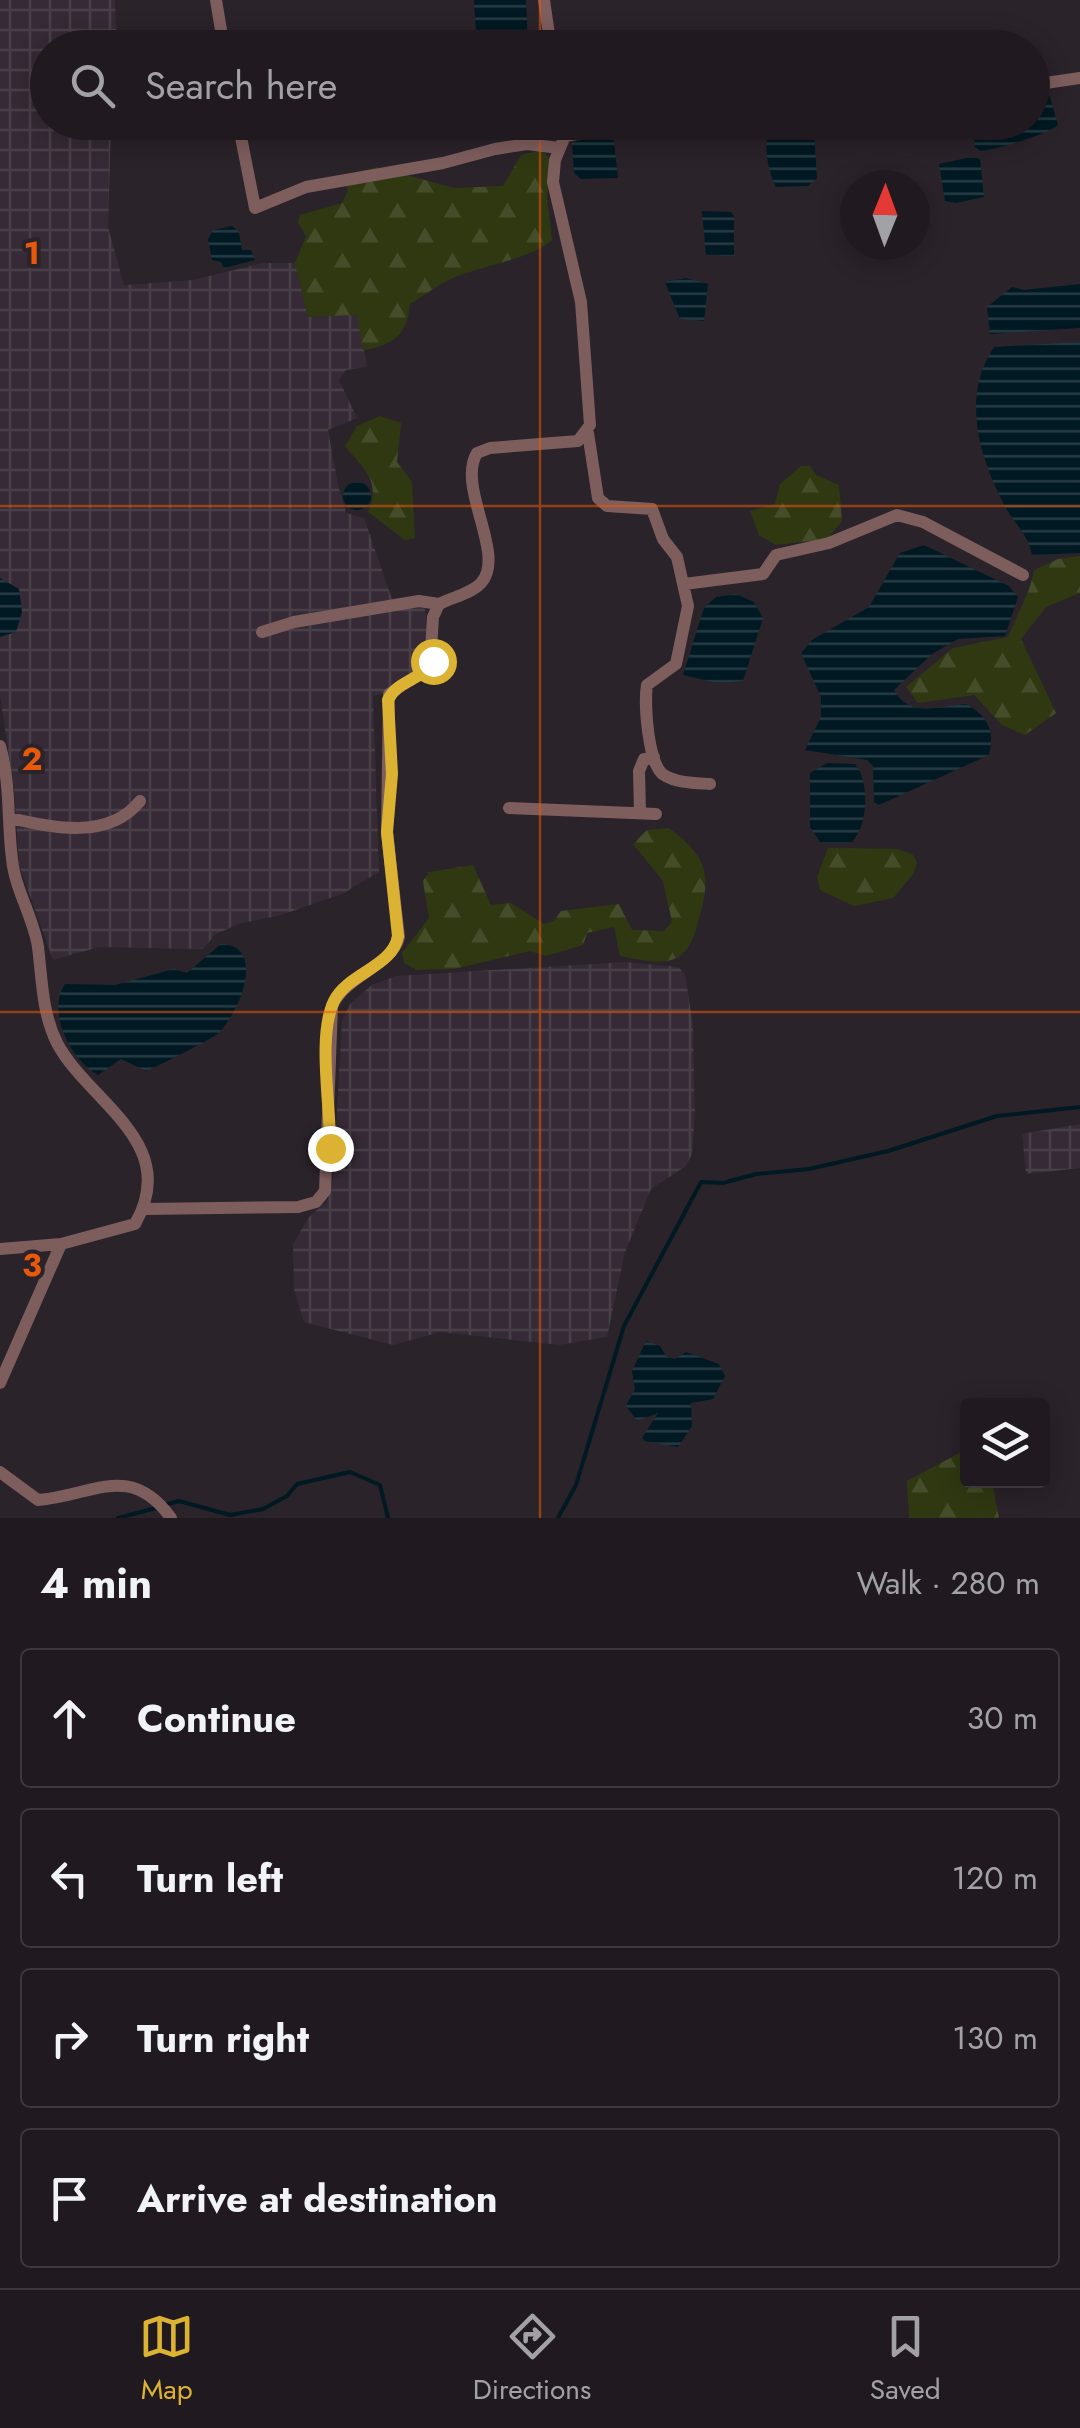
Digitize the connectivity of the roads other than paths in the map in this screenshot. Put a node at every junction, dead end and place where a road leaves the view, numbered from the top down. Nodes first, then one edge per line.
1 (216, 0) edge
2 (544, 0) edge
3 (221, 30) edge
4 (548, 30) edge
5 (1080, 78) edge
6 (1050, 82) edge
7 (242, 140) edge
8 (544, 140) edge
9 (562, 140) edge
10 (588, 432) junction
11 (1022, 575) dead end
12 (684, 584) junction
13 (439, 604) junction
14 (262, 632) dead end
15 (0, 746) edge
16 (654, 757) junction
17 (710, 784) dead end
18 (140, 801) dead end
19 (509, 808) dead end
20 (640, 813) junction
21 (656, 814) dead end
22 (10, 818) junction
23 (143, 1209) junction
24 (61, 1244) junction
25 (0, 1248) edge
26 (0, 1383) edge
27 (0, 1472) edge
28 (170, 1518) edge

1 - 3 street
2 - 4 street
5 - 6 street
7 - 8 street
9 - 10 street
10 - 12 street
10 - 13 street
11 - 12 street
12 - 16 street
13 - 14 street
13 - 23 street
15 - 22 street
16 - 17 street
16 - 20 street
18 - 22 street
19 - 20 street
20 - 21 street
22 - 23 street
23 - 24 street
24 - 25 street
24 - 26 street
27 - 28 street

